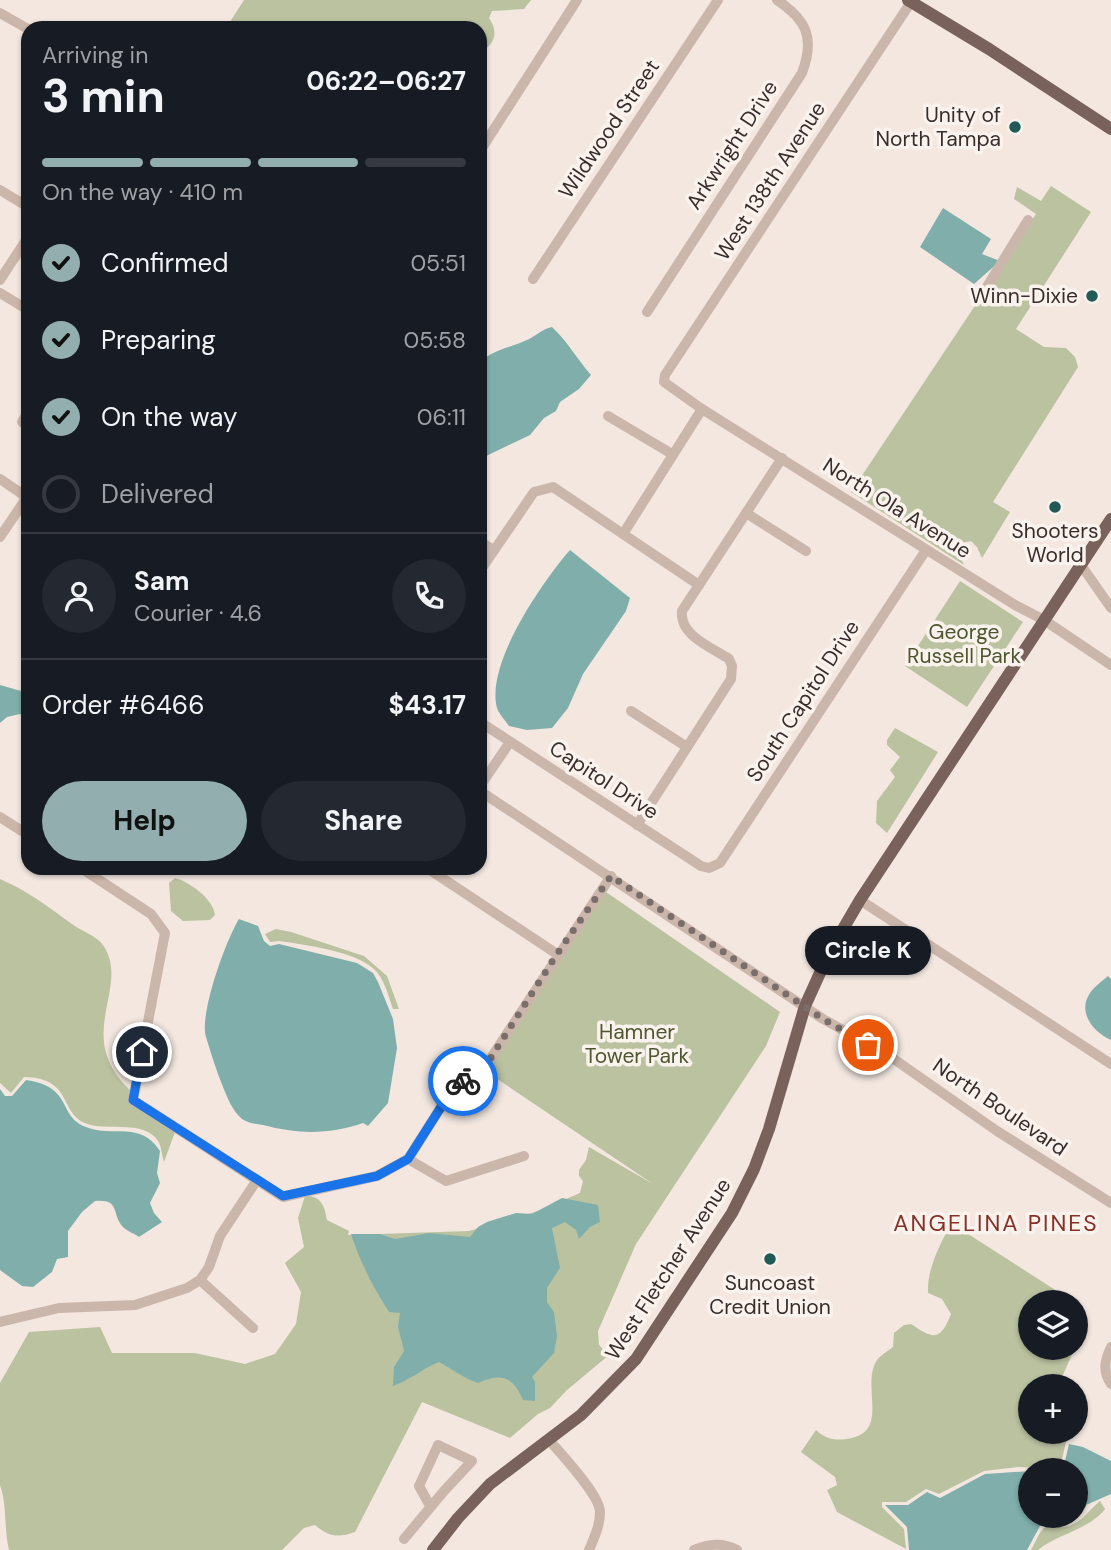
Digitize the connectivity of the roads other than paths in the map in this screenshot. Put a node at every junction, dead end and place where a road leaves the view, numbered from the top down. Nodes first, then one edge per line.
1 (577, 0) edge
2 (718, 0) edge
3 (777, 0) edge
4 (909, 1) edge
5 (0, 13) edge
6 (21, 25) edge
7 (1111, 129) edge
8 (487, 140) edge
9 (0, 190) edge
10 (21, 203) edge
11 (1028, 220) dead end
12 (21, 248) edge
13 (533, 279) dead end
14 (0, 280) edge
15 (0, 293) edge
16 (980, 298) dead end
17 (21, 306) edge
18 (647, 312) dead end
19 (664, 382) joint
20 (702, 409) junction
21 (608, 416) dead end
22 (672, 454) junction
23 (782, 458) junction
24 (0, 479) edge
25 (21, 493) edge
26 (21, 506) edge
27 (746, 513) junction
28 (1111, 519) edge
29 (622, 534) junction
30 (0, 537) edge
31 (487, 546) edge
32 (493, 550) junction
33 (926, 550) junction
34 (806, 551) dead end
35 (487, 560) edge
36 (1081, 565) junction
37 (699, 585) junction
38 (1111, 608) edge
39 (1044, 620) junction
40 (1111, 665) edge
41 (631, 711) dead end
42 (487, 727) edge
43 (510, 742) junction
44 (687, 747) junction
45 (487, 778) edge
46 (487, 794) edge
47 (0, 817) edge
48 (637, 825) junction
49 (21, 830) edge
50 (709, 868) joint
51 (91, 875) edge
52 (438, 875) edge
53 (611, 876) junction
54 (860, 901) junction
55 (557, 954) junction
56 (805, 1006) junction
57 (1111, 1064) edge
58 (524, 1156) dead end
59 (408, 1159) junction
60 (257, 1180) junction
61 (1111, 1203) edge
62 (200, 1280) junction
63 (0, 1322) edge
64 (253, 1328) dead end
65 (1111, 1347) edge
66 (1111, 1384) edge
67 (549, 1440) junction
68 (430, 1506) junction
69 (404, 1539) dead end
70 (433, 1550) edge
71 (589, 1550) edge
72 (694, 1550) edge
73 (737, 1550) edge

1 - 8 street
2 - 13 street, Wildwood Street
3 - 18 street, Arkwright Drive
4 - 7 main road
4 - 19 street, West 138th Avenue
5 - 6 street
9 - 10 street
11 - 16 street
12 - 14 street
15 - 17 street
19 - 20 street, North Ola Avenue
20 - 22 street
20 - 23 street, North Ola Avenue
21 - 22 street
22 - 29 street
23 - 27 street
23 - 33 street, North Ola Avenue
24 - 25 street
26 - 30 street
27 - 34 street
27 - 37 street
28 - 36 main road, West Fletcher Avenue
29 - 32 street
29 - 37 street
31 - 32 street
32 - 35 street
33 - 39 street, North Ola Avenue
33 - 50 street, South Capitol Drive
36 - 38 street
36 - 39 main road, West Fletcher Avenue
37 - 44 street
39 - 40 street, North Ola Avenue
39 - 54 main road, West Fletcher Avenue
41 - 44 street
42 - 43 street, Capitol Drive
43 - 45 street
43 - 48 street, Capitol Drive
44 - 48 street
46 - 53 street, North Boulevard
47 - 49 street
48 - 50 street, Capitol Drive
51 - 60 street
52 - 55 street
53 - 55 street
53 - 56 street, North Boulevard
54 - 56 main road, West Fletcher Avenue
54 - 57 street
55 - 59 street
56 - 61 street, North Boulevard
56 - 67 main road, West Fletcher Avenue
58 - 59 street
59 - 60 street
60 - 62 street
62 - 63 street
62 - 64 street
65 - 66 street
67 - 70 main road, West Fletcher Avenue
67 - 71 street
68 - 68 street
68 - 69 street
72 - 73 street

